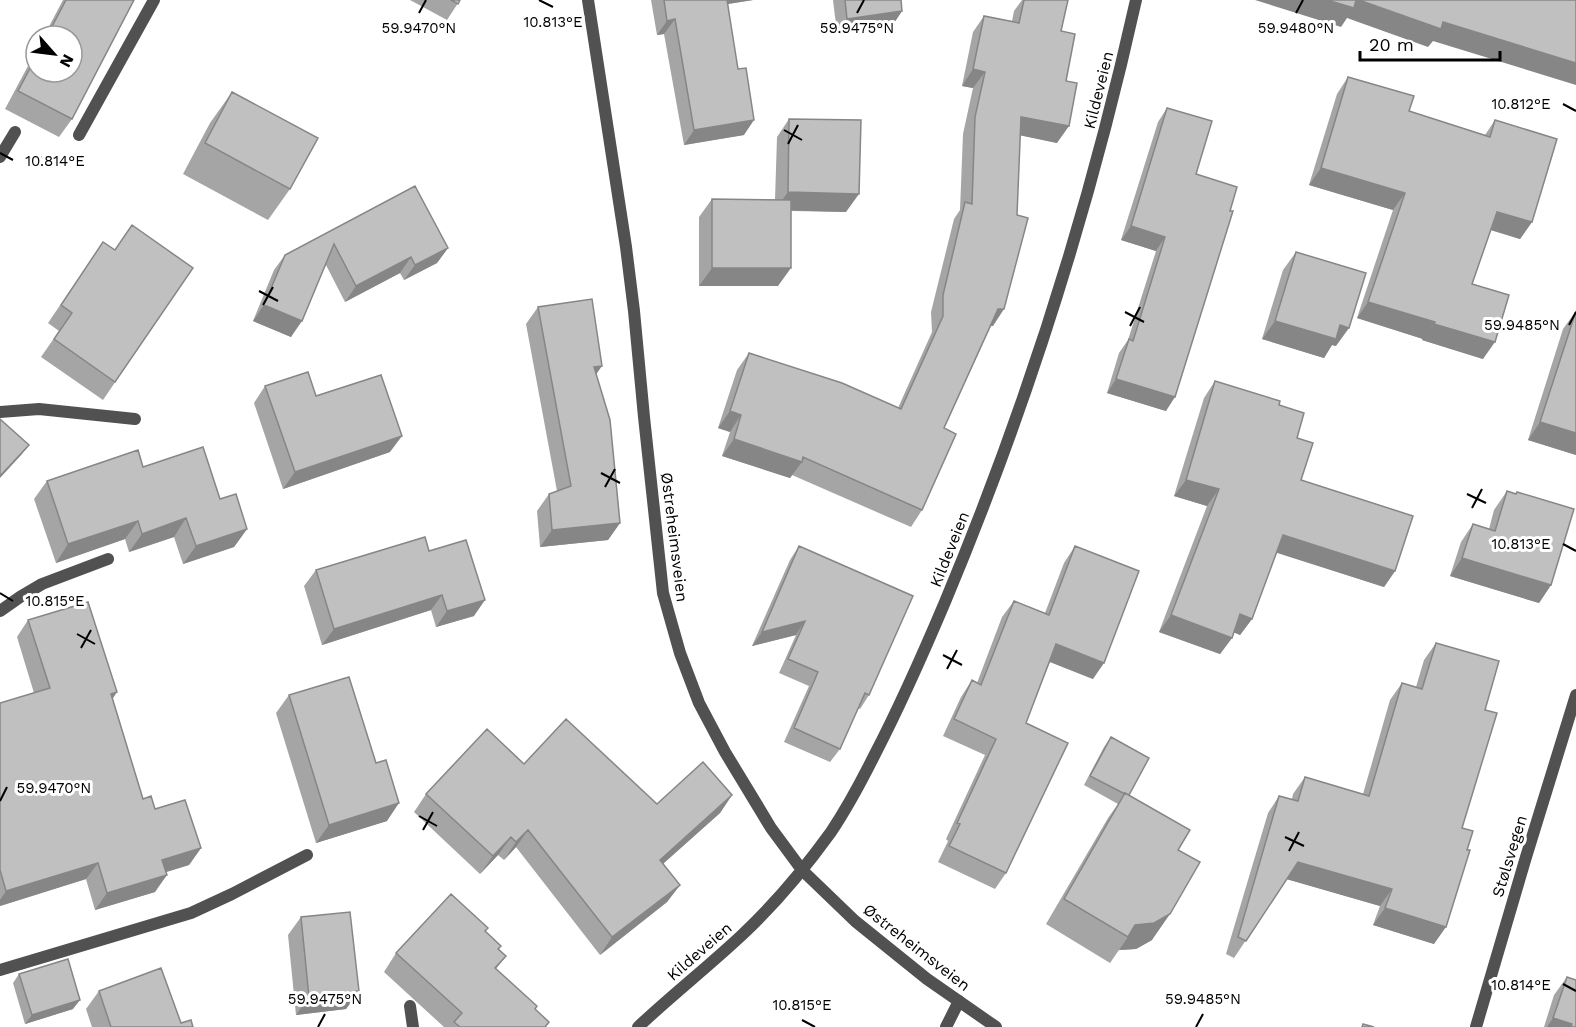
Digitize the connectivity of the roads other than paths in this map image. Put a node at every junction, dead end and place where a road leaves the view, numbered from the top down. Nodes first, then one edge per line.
1 (154, 0) edge
2 (588, 0) edge
3 (1136, 0) edge
4 (15, 132) dead end
5 (79, 135) dead end
6 (0, 157) edge
7 (0, 412) edge
8 (135, 419) dead end
9 (108, 559) dead end
10 (0, 611) edge
11 (1576, 695) edge
12 (306, 855) dead end
13 (802, 870) junction
14 (0, 970) edge
15 (959, 1001) junction
16 (410, 1006) dead end
17 (413, 1027) edge
18 (638, 1027) edge
19 (946, 1027) edge
20 (996, 1027) edge
21 (1476, 1027) edge

1 - 5 street
2 - 13 street, Østreheimsveien
3 - 13 street, Kildeveien
4 - 6 street
7 - 8 street
9 - 10 street
11 - 21 street, Stølsvegen
12 - 14 street
13 - 15 street, Østreheimsveien
13 - 18 street, Kildeveien
15 - 19 street
15 - 20 street, Østreheimsveien
16 - 17 street

